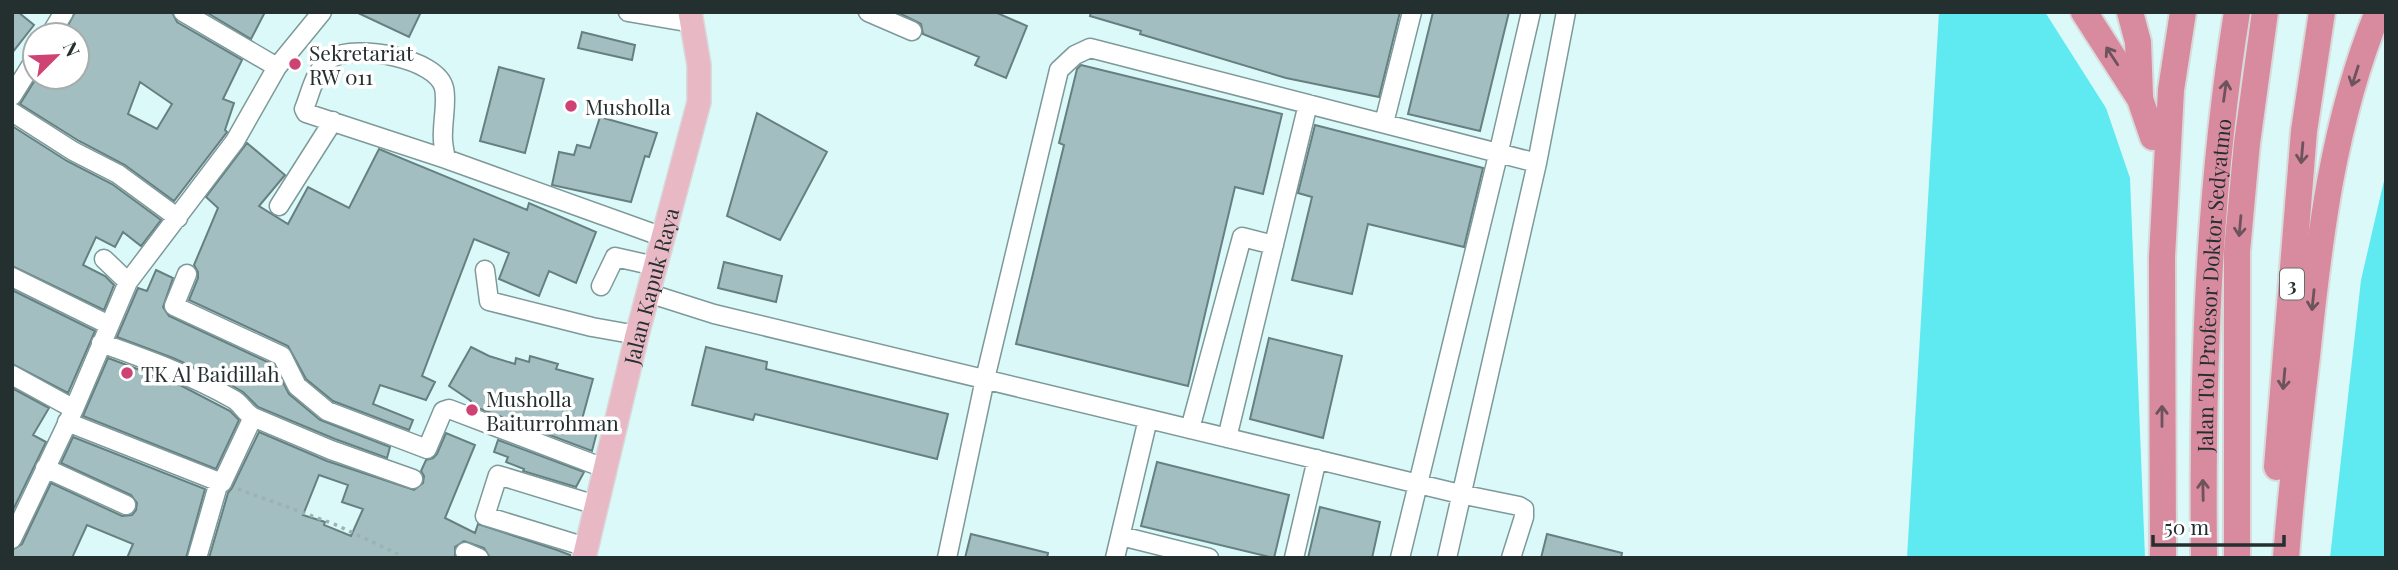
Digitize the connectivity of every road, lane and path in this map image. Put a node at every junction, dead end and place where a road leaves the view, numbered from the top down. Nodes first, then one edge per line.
1 (183, 12) edge
2 (323, 12) edge
3 (628, 12) edge
4 (868, 12) edge
5 (1412, 12) edge
6 (1531, 12) edge
7 (1566, 12) edge
8 (2084, 12) edge
9 (2130, 12) edge
10 (2165, 12) edge
11 (2183, 12) edge
12 (2237, 12) edge
13 (2265, 12) edge
14 (2322, 12) edge
15 (2378, 12) edge
16 (691, 18) edge
17 (912, 31) dead end
18 (277, 67) junction
19 (2140, 99) junction
20 (1308, 104) junction
21 (12, 112) edge
22 (333, 121) junction
23 (1384, 123) junction
24 (2153, 137) junction
25 (1498, 155) junction
26 (446, 159) junction
27 (1536, 163) junction
28 (279, 206) dead end
29 (178, 218) junction
30 (663, 237) junction
31 (1274, 245) junction
32 (2162, 257) junction
33 (104, 259) dead end
34 (655, 267) junction
35 (485, 270) dead end
36 (187, 274) dead end
37 (12, 276) edge
38 (128, 282) junction
39 (601, 286) dead end
40 (648, 293) junction
41 (109, 325) junction
42 (637, 335) junction
43 (101, 343) junction
44 (12, 374) edge
45 (985, 379) junction
46 (70, 416) junction
47 (253, 417) junction
48 (1148, 419) junction
49 (1190, 429) junction
50 (1227, 438) junction
51 (1317, 459) junction
52 (45, 468) junction
53 (604, 468) junction
54 (413, 479) dead end
55 (221, 483) junction
56 (1418, 484) junction
57 (1460, 494) junction
58 (126, 505) dead end
59 (596, 505) junction
60 (1121, 536) junction
61 (12, 539) edge
62 (585, 552) edge
63 (398, 554) dead end
64 (197, 558) edge
65 (947, 558) edge
66 (1115, 558) edge
67 (1209, 558) edge
68 (1294, 558) edge
69 (1400, 558) edge
70 (1447, 558) edge
71 (1511, 558) edge
72 (2163, 558) edge
73 (2204, 558) edge
74 (2237, 558) edge
75 (2273, 558) edge
76 (2286, 558) edge

1 - 18 street
2 - 18 street
3 - 16 street
4 - 17 street
5 - 23 street
6 - 25 street
7 - 27 street
19 -> 8 highway
9 - 19 highway
10 - 24 highway
11 - 32 highway, Jalan Tol Profesor Doktor Sedyatmo
73 -> 12 highway, Jalan Tol Profesor Doktor Sedyatmo
13 -> 74 highway, Jalan Tol Profesor Doktor Sedyatmo
14 -> 75 highway, 3
15 -> 76 highway
16 - 30 main road, Jalan Kapuk Raya
18 - 29 street
19 - 24 highway
20 - 23 street
20 - 31 street
20 - 45 street
21 - 29 street
22 - 26 street
22 - 26 street
22 - 28 street
23 - 25 street
24 - 32 highway
25 - 27 street
25 - 56 street
26 - 30 street
27 - 57 street
29 - 38 street
30 - 34 main road, Jalan Kapuk Raya
31 - 49 street
31 - 50 street
72 -> 32 highway, Jalan Tol Profesor Doktor Sedyatmo
33 - 38 street
34 - 39 street
34 - 40 main road, Jalan Kapuk Raya
35 - 42 street
36 - 53 street
37 - 41 street
38 - 41 street
40 - 42 main road, Jalan Kapuk Raya
40 - 45 street
41 - 43 street
42 - 53 main road, Jalan Kapuk Raya
43 - 46 street
43 - 47 street
44 - 46 street
45 - 48 street
45 - 65 street
46 - 52 street
46 - 55 street
47 - 54 street
47 - 55 street
48 - 49 street
48 - 60 street
49 - 50 street
50 - 51 street
51 - 56 street
51 - 68 street
52 - 58 street
52 - 61 street
53 - 59 main road, Jalan Kapuk Raya
55 - 63 path
55 - 64 street
56 - 57 street
56 - 69 street
57 - 70 street
57 - 71 street
59 - 62 main road, Jalan Kapuk Raya
59 - 62 street
60 - 66 street
60 - 67 street

